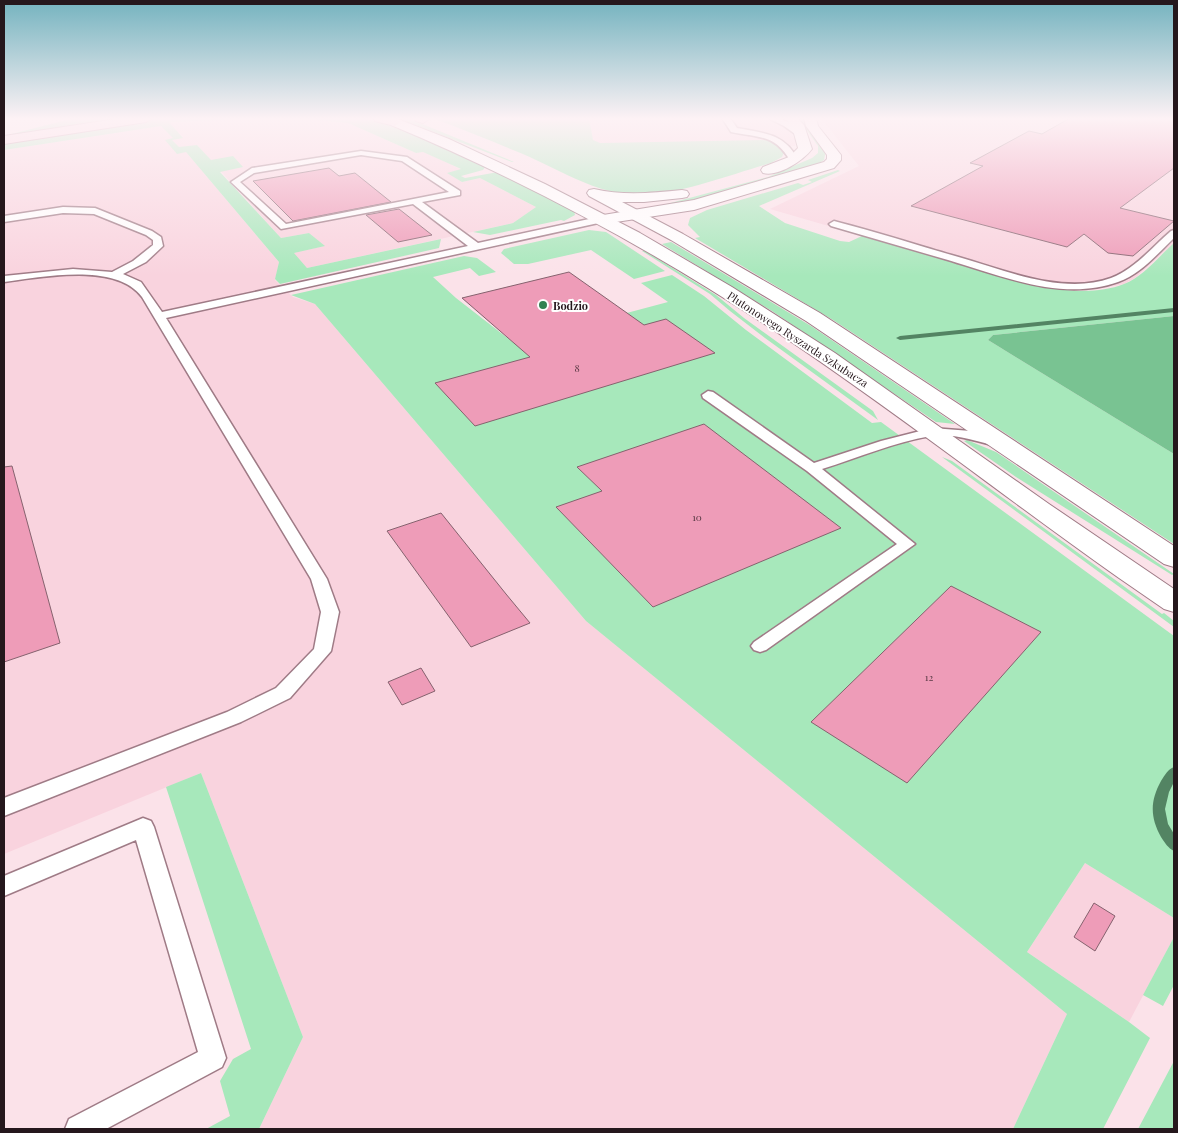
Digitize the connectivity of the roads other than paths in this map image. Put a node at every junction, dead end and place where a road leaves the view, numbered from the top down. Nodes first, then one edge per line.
1 (253, 171) edge
2 (423, 171) edge
3 (511, 171) edge
4 (524, 171) edge
5 (766, 171) edge
6 (813, 171) edge
7 (682, 194) junction
8 (415, 201) junction
9 (694, 205) junction
10 (630, 212) junction
11 (4, 219) edge
12 (603, 219) junction
13 (834, 224) dead end
14 (1174, 232) edge
15 (677, 237) junction
16 (476, 247) junction
17 (113, 275) junction
18 (4, 279) edge
19 (158, 316) junction
20 (708, 395) dead end
21 (932, 432) junction
22 (1010, 447) junction
23 (812, 468) junction
24 (1174, 558) edge
25 (1174, 602) edge
26 (760, 646) dead end
27 (4, 807) edge
28 (4, 886) edge
29 (79, 1129) edge

1 - 8 lane
2 - 8 lane
3 - 12 street, Plutonowego Ryszarda Szkubacza
4 - 10 street
5 - 7 street
6 - 9 street
7 - 10 street
7 - 10 street, Plutonowego Ryszarda Szkubacza
8 - 16 lane
9 - 10 street
9 - 15 street
10 - 12 street
10 - 15 street, Plutonowego Ryszarda Szkubacza
11 - 17 lane
12 - 16 lane
12 - 21 street, Plutonowego Ryszarda Szkubacza
13 - 14 lane
15 - 22 street, Plutonowego Ryszarda Szkubacza
16 - 19 lane
17 - 18 lane
17 - 19 lane
19 - 27 lane
20 - 23 lane
21 - 22 lane
21 - 23 lane
21 - 25 street, Plutonowego Ryszarda Szkubacza
22 - 24 street, Plutonowego Ryszarda Szkubacza
23 - 26 lane
28 - 29 lane

